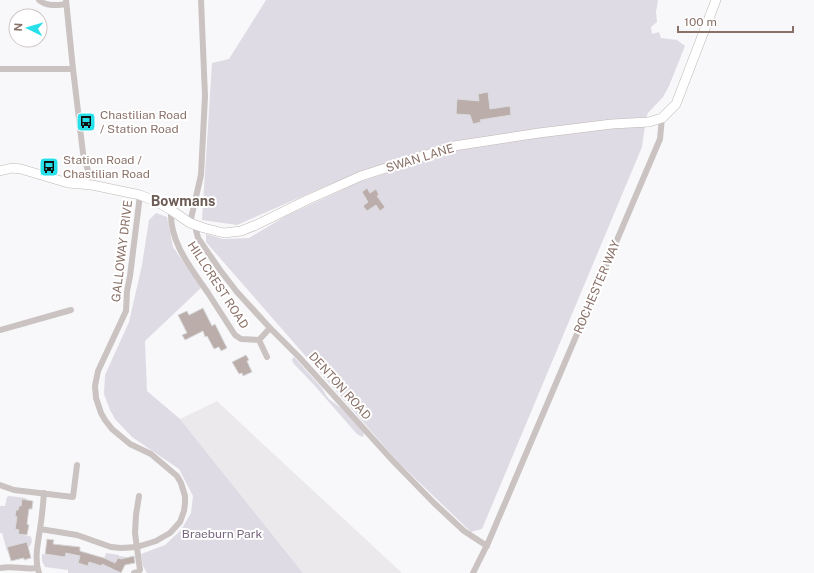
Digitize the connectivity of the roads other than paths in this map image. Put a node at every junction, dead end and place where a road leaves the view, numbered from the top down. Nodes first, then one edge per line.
1 (39, 0) edge
2 (200, 0) edge
3 (716, 0) edge
4 (66, 2) edge
5 (0, 69) edge
6 (73, 69) junction
7 (662, 118) junction
8 (0, 171) edge
9 (92, 185) junction
10 (140, 195) junction
11 (171, 210) junction
12 (194, 224) junction
13 (72, 310) dead end
14 (270, 328) junction
15 (0, 330) edge
16 (259, 340) junction
17 (267, 357) dead end
18 (77, 465) dead end
19 (0, 485) edge
20 (44, 493) junction
21 (139, 496) dead end
22 (40, 529) junction
23 (487, 546) junction
24 (137, 547) junction
25 (0, 568) edge
26 (38, 570) edge
27 (134, 573) edge
28 (473, 573) edge

1 - 4 street
2 - 12 street
3 - 7 street
4 - 6 street
5 - 6 street
6 - 9 street
7 - 12 street, SWAN LANE
7 - 23 street, ROCHESTER WAY
8 - 9 street, SWAN LANE
9 - 10 street, SWAN LANE
10 - 11 street, SWAN LANE
10 - 24 street, GALLOWAY DRIVE
11 - 12 street, SWAN LANE
11 - 16 street, HILLCREST ROAD
12 - 14 street, DENTON ROAD
13 - 15 street
14 - 16 street, HILLCREST ROAD
14 - 23 street, DENTON ROAD
16 - 17 street
18 - 20 street
19 - 20 street
20 - 22 street
21 - 24 street
22 - 24 street, GALLOWAY DRIVE
22 - 26 street
23 - 28 street, ROCHESTER WAY
24 - 27 street
25 - 26 street

